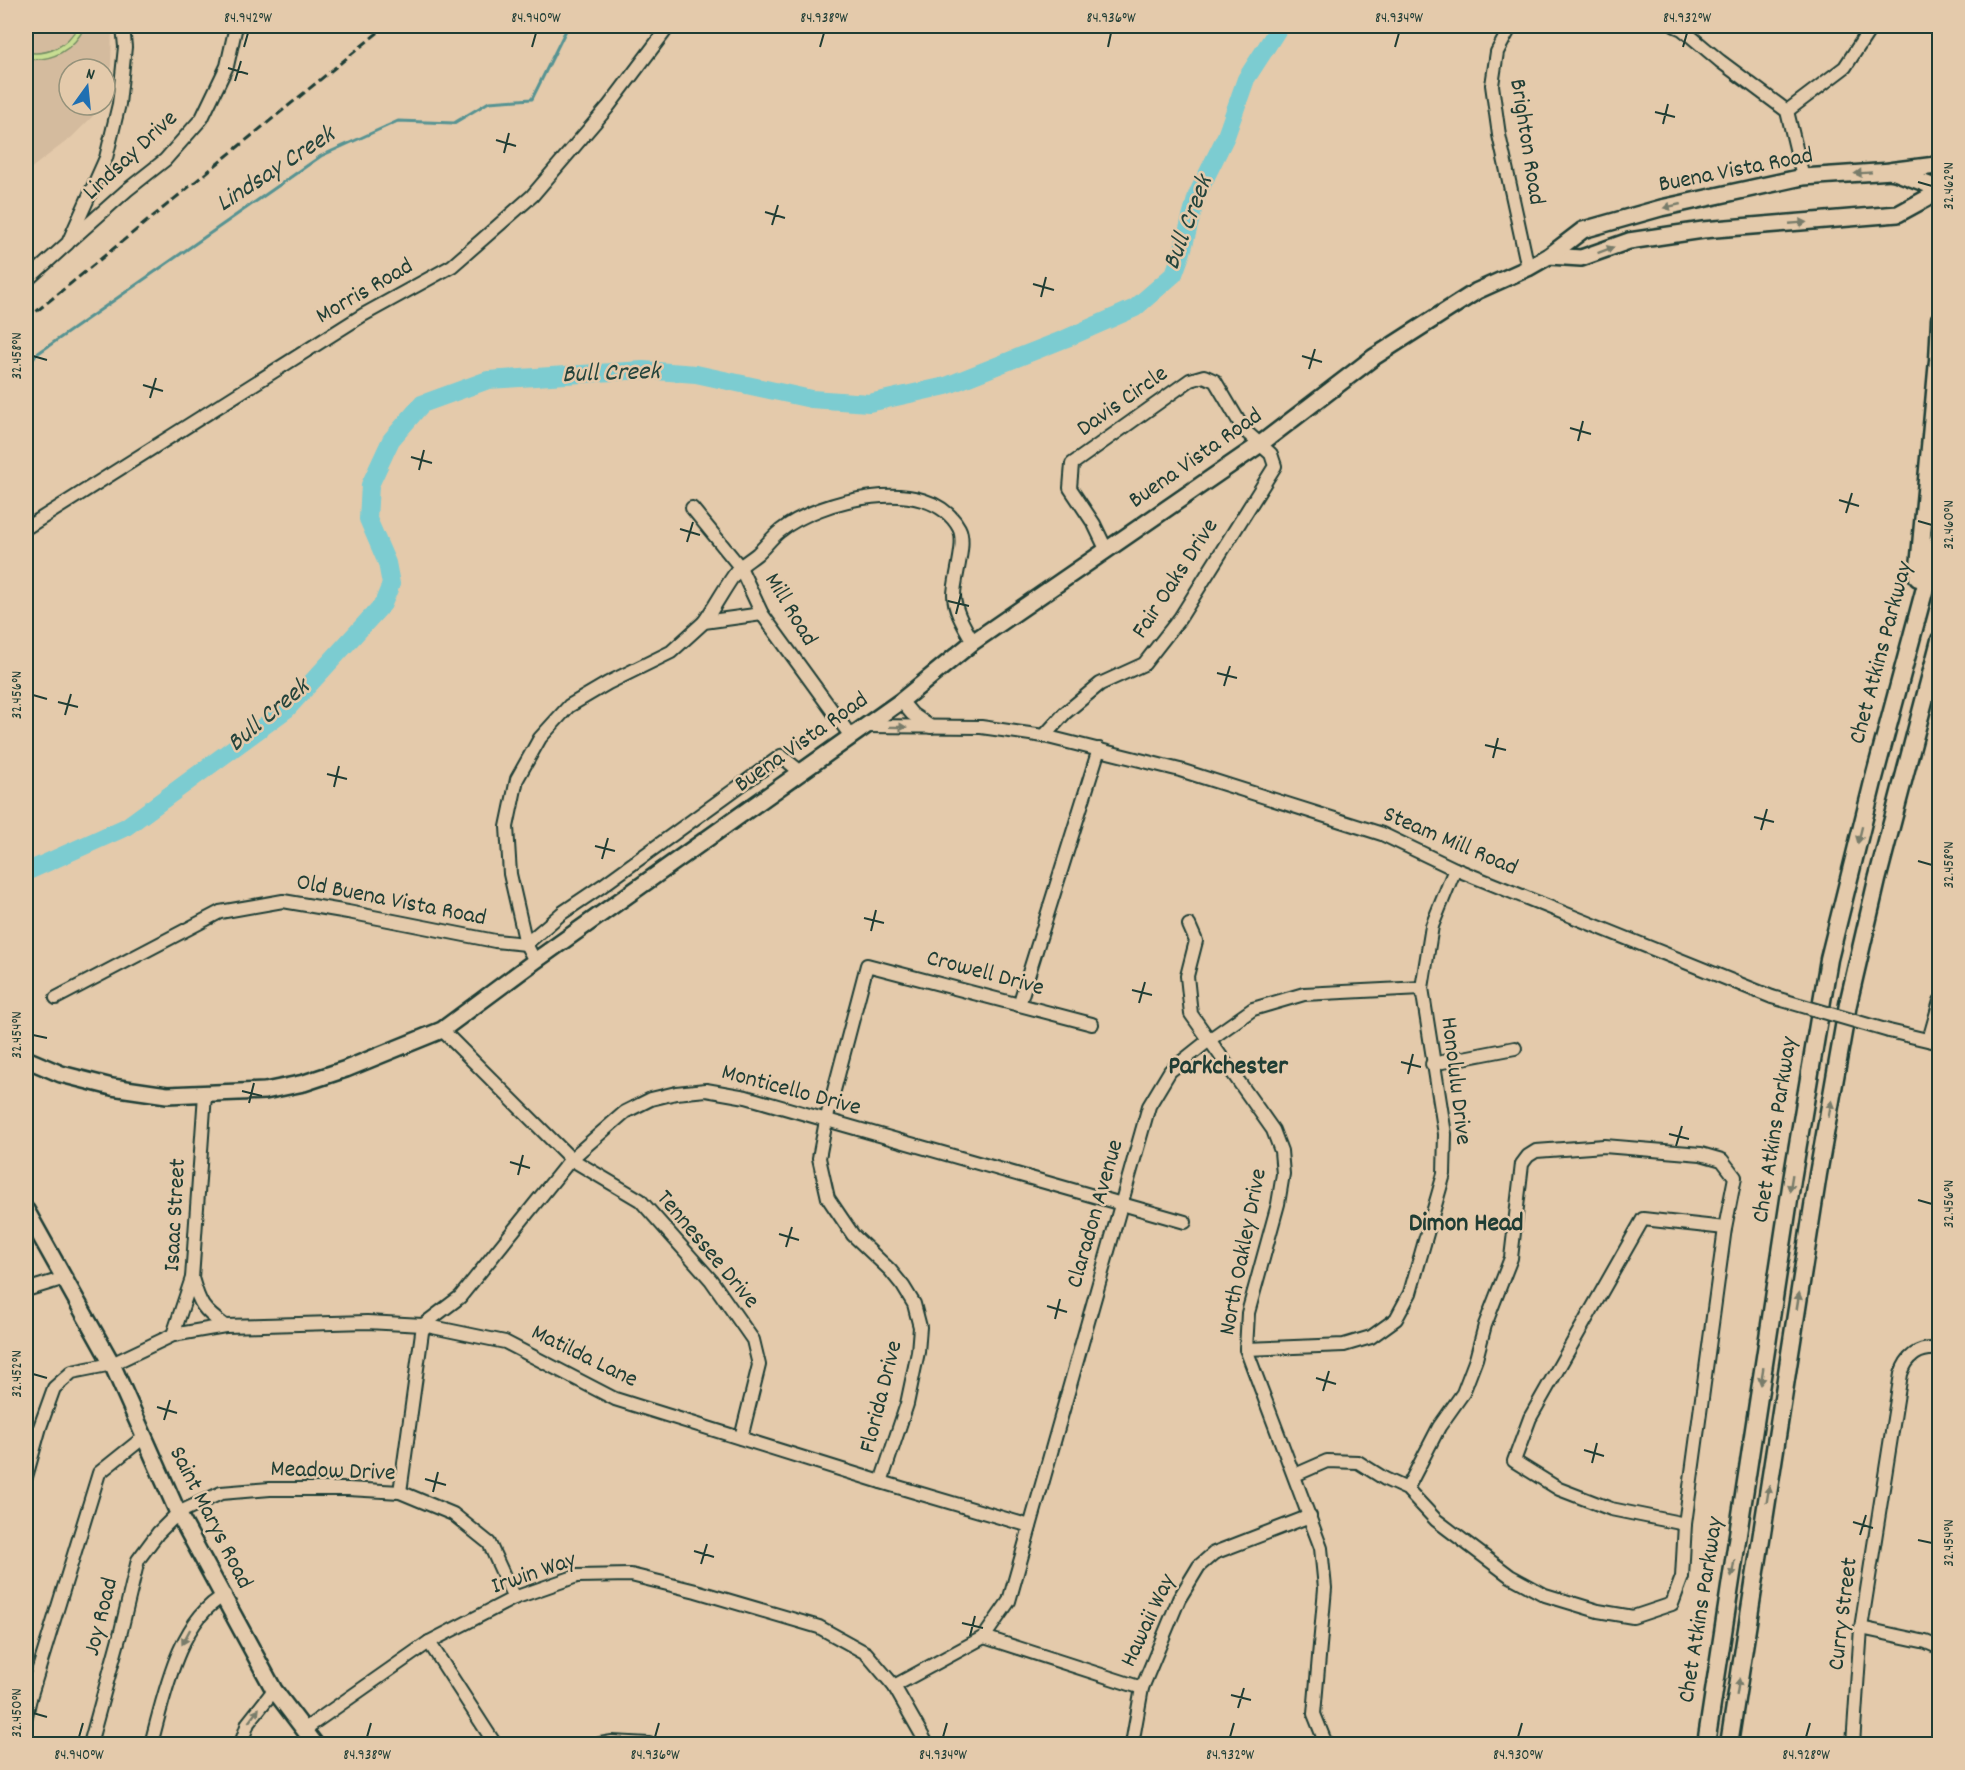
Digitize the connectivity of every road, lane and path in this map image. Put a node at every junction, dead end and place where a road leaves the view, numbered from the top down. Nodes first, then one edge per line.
1 (123, 26) edge
2 (236, 26) edge
3 (669, 26) edge
4 (1511, 26) edge
5 (1872, 26) edge
6 (1680, 27) edge
7 (1787, 111) junction
8 (1940, 165) edge
9 (1892, 171) junction
10 (1803, 177) junction
11 (1940, 190) edge
12 (68, 243) junction
13 (1549, 256) junction
14 (1527, 268) junction
15 (26, 280) edge
16 (1940, 319) edge
17 (1258, 445) junction
18 (692, 508) dead end
19 (26, 528) edge
20 (1940, 532) edge
21 (1106, 549) junction
22 (740, 567) junction
23 (762, 614) junction
24 (704, 622) junction
25 (1940, 640) edge
26 (973, 642) junction
27 (1940, 677) edge
28 (901, 701) junction
29 (864, 726) junction
30 (932, 727) junction
31 (1917, 729) junction
32 (850, 735) junction
33 (1044, 736) junction
34 (1884, 740) junction
35 (1099, 749) junction
36 (802, 773) junction
37 (1455, 869) junction
38 (1189, 925) dead end
39 (526, 944) junction
40 (535, 961) junction
41 (867, 965) joint
42 (1422, 988) junction
43 (56, 998) dead end
44 (1940, 1000) edge
45 (1019, 1005) junction
46 (1092, 1024) dead end
47 (442, 1030) junction
48 (1209, 1040) junction
49 (1934, 1042) edge
50 (1515, 1048) dead end
51 (26, 1059) edge
52 (1432, 1064) junction
53 (205, 1094) junction
54 (826, 1121) junction
55 (571, 1159) junction
56 (1121, 1204) junction
57 (26, 1210) edge
58 (1185, 1222) dead end
59 (1725, 1228) junction
60 (65, 1278) junction
61 (192, 1278) junction
62 (26, 1290) edge
63 (423, 1325) junction
64 (225, 1326) junction
65 (173, 1335) junction
66 (1246, 1349) junction
67 (1940, 1349) edge
68 (112, 1364) junction
69 (144, 1437) junction
70 (741, 1438) junction
71 (1295, 1474) junction
72 (26, 1477) edge
73 (881, 1482) junction
74 (1407, 1489) junction
75 (400, 1492) junction
76 (178, 1513) junction
77 (1310, 1516) junction
78 (1685, 1524) junction
79 (1030, 1526) junction
80 (225, 1595) junction
81 (514, 1598) junction
82 (1861, 1628) junction
83 (984, 1637) junction
84 (429, 1642) junction
85 (1940, 1648) edge
86 (894, 1686) junction
87 (1142, 1688) junction
88 (274, 1690) junction
89 (28, 1698) edge
90 (26, 1716) edge
91 (305, 1729) junction
92 (90, 1744) edge
93 (151, 1744) edge
94 (241, 1744) edge
95 (315, 1744) edge
96 (495, 1744) edge
97 (600, 1744) edge
98 (649, 1744) edge
99 (927, 1744) edge
100 (1132, 1744) edge
101 (1326, 1744) edge
102 (1706, 1744) edge
103 (1729, 1744) edge
104 (1853, 1744) edge

1 - 12 street
2 - 12 street, Lindsay Drive
3 - 19 street, Morris Road
4 - 14 street, Brighton Road
5 - 7 street
6 - 7 street
7 - 10 street
8 - 9 highway
9 -> 10 main road, Buena Vista Road
9 - 11 main road, Buena Vista Road
10 -> 13 main road, Buena Vista Road
13 -> 11 main road, Buena Vista Road
12 - 15 street, Lindsay Drive
13 - 14 main road, Buena Vista Road
14 - 17 main road, Buena Vista Road
16 - 34 highway
17 - 21 main road, Buena Vista Road
17 - 21 street, Davis Circle
17 - 33 street, Fair Oaks Drive
18 - 22 street, Mill Road
20 - 34 highway, Chet Atkins Parkway
21 - 26 main road, Buena Vista Road
22 - 23 street, Mill Road
22 - 24 street
22 - 26 street
23 - 24 street
23 - 32 street, Mill Road
24 - 39 street
25 - 31 highway, Chet Atkins Parkway
26 - 28 main road, Buena Vista Road
27 - 31 highway
28 - 29 main road, Buena Vista Road
28 - 30 street
29 -> 30 street, Steam Mill Road
29 - 32 main road, Buena Vista Road
30 - 33 street, Steam Mill Road
103 -> 31 highway, Chet Atkins Parkway
32 - 36 main road, Buena Vista Road
33 - 35 street, Steam Mill Road
34 -> 102 highway, Chet Atkins Parkway
35 - 37 street, Steam Mill Road
35 - 45 street
36 - 39 street
36 - 40 main road, Buena Vista Road
37 - 42 street, Honolulu Drive
37 - 49 street, Steam Mill Road, bridge
38 - 48 street, North Oakley Drive
39 - 40 street
39 - 43 street, Old Buena Vista Road
40 - 47 main road, Buena Vista Road
41 - 45 street, Crowell Drive
41 - 54 street, Florida Drive
42 - 48 street, Claradon Avenue
42 - 52 street, Honolulu Drive
44 - 49 street
45 - 46 street, Crowell Drive
47 - 53 main road, Buena Vista Road
47 - 55 street, Tennessee Drive
48 - 56 street, Claradon Avenue
48 - 66 street, North Oakley Drive
50 - 52 street
51 - 53 main road, Buena Vista Road
52 - 66 street, Honolulu Drive
53 - 61 street, Isaac Street
54 - 55 street, Monticello Drive
54 - 56 street, Monticello Drive
54 - 73 street, Florida Drive
55 - 63 street, Monticello Drive
55 - 70 street, Tennessee Drive
56 - 58 street, Monticello Drive
56 - 79 street, Claradon Avenue
57 - 60 main road, Saint Marys Road
59 - 74 street
59 - 78 street
59 - 78 street
60 - 62 street
60 - 68 main road, Saint Marys Road
61 - 64 street, Isaac Street
61 - 65 street
63 - 64 street, Matilda Lane
63 - 70 street, Matilda Lane
63 - 75 street
64 - 65 street, Matilda Lane
65 - 68 street, Matilda Lane
66 - 71 street, North Oakley Drive
67 - 82 street, Curry Street
68 - 69 main road, Saint Marys Road
68 - 72 street, Matilda Lane
69 - 76 main road, Saint Marys Road
69 - 89 street
70 - 73 street, Matilda Lane
71 - 74 street
71 - 77 street, North Oakley Drive
73 - 79 street, Matilda Lane
74 - 78 street
75 - 76 street, Meadow Drive
75 - 81 street, Meadow Drive
76 - 80 main road, Saint Marys Road
76 - 92 street, Joy Road
77 - 87 street, Hawaii Way
77 - 101 street, North Oakley Drive
79 - 83 street, Claradon Avenue
80 - 88 main road, Saint Marys Road
80 -> 93 street
81 - 84 street, Irwin Way
81 - 86 street, Irwin Way
82 - 85 street
82 - 104 street, Curry Street
83 - 86 street, Claradon Avenue
83 - 87 street
84 - 91 street, Irwin Way
84 - 96 street
86 - 99 street, Irwin Way
87 - 100 street, Hawaii Way
88 - 91 main road, Saint Marys Road
94 -> 88 street
89 - 90 street
91 - 95 main road, Saint Marys Road
97 - 98 street

